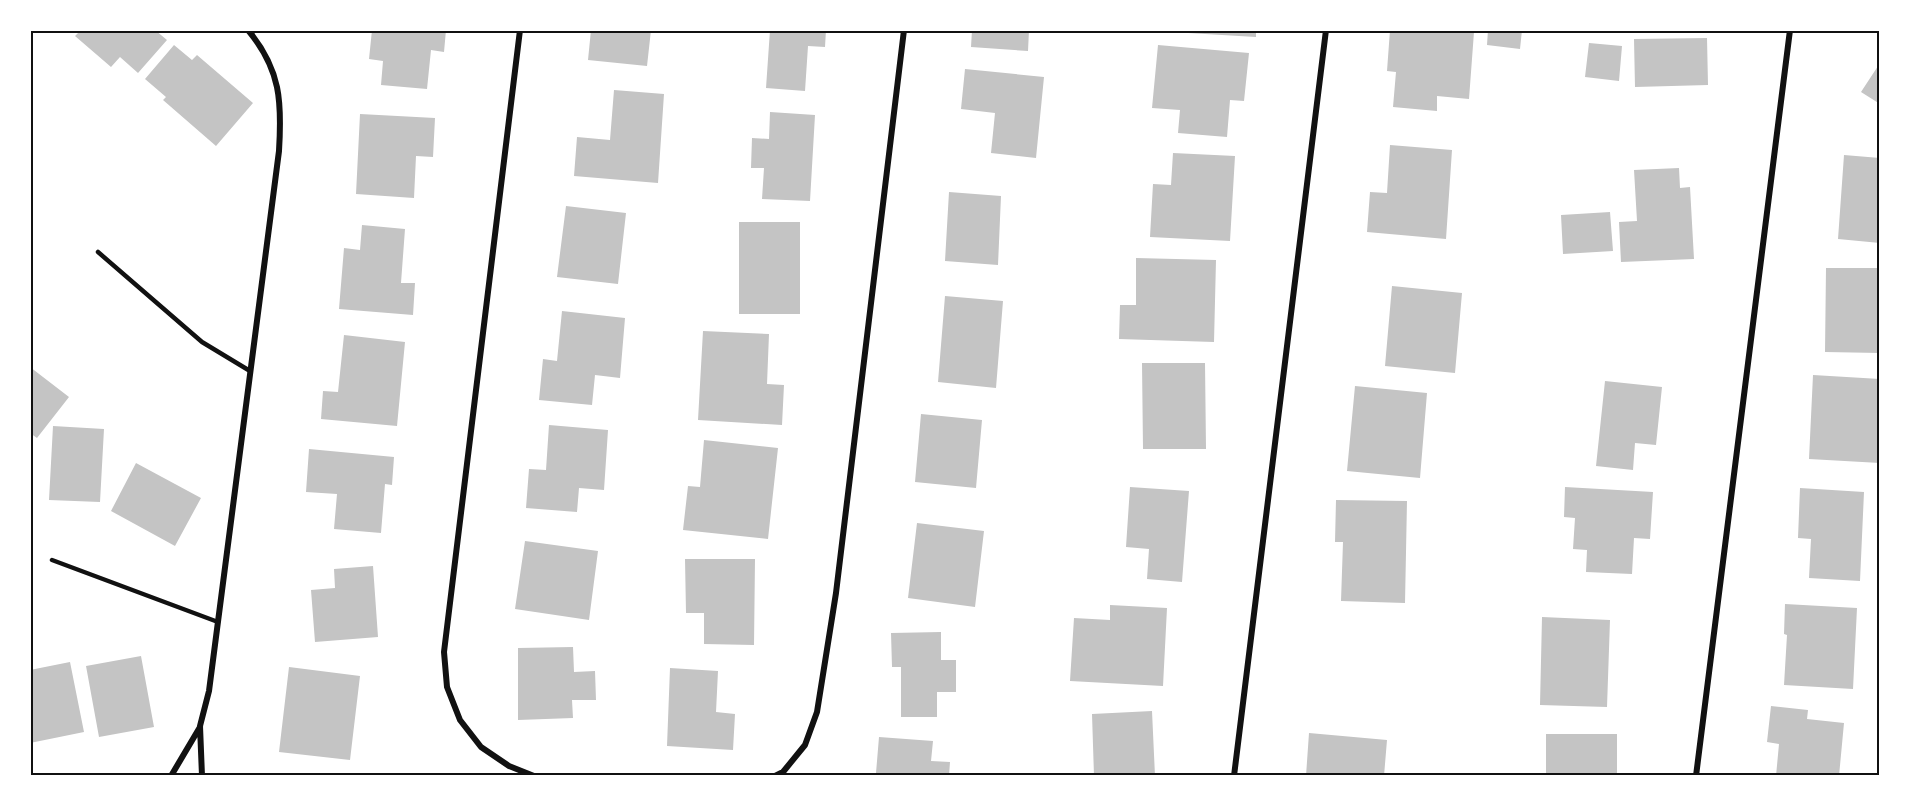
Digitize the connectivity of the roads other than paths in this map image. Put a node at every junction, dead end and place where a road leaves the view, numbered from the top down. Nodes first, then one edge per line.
1 (248, 30) edge
2 (520, 30) edge
3 (904, 30) edge
4 (1326, 30) edge
5 (1790, 30) edge
6 (98, 252) dead end
7 (250, 371) junction
8 (52, 560) dead end
9 (218, 622) junction
10 (200, 726) junction
11 (171, 776) edge
12 (202, 776) edge
13 (534, 776) edge
14 (775, 776) edge
15 (1234, 776) edge
16 (1696, 776) edge

1 - 7 street
2 - 13 street
3 - 14 street
4 - 15 street
5 - 16 street
6 - 7 lane
7 - 9 street
8 - 9 lane
9 - 10 street
10 - 11 street
10 - 12 street

